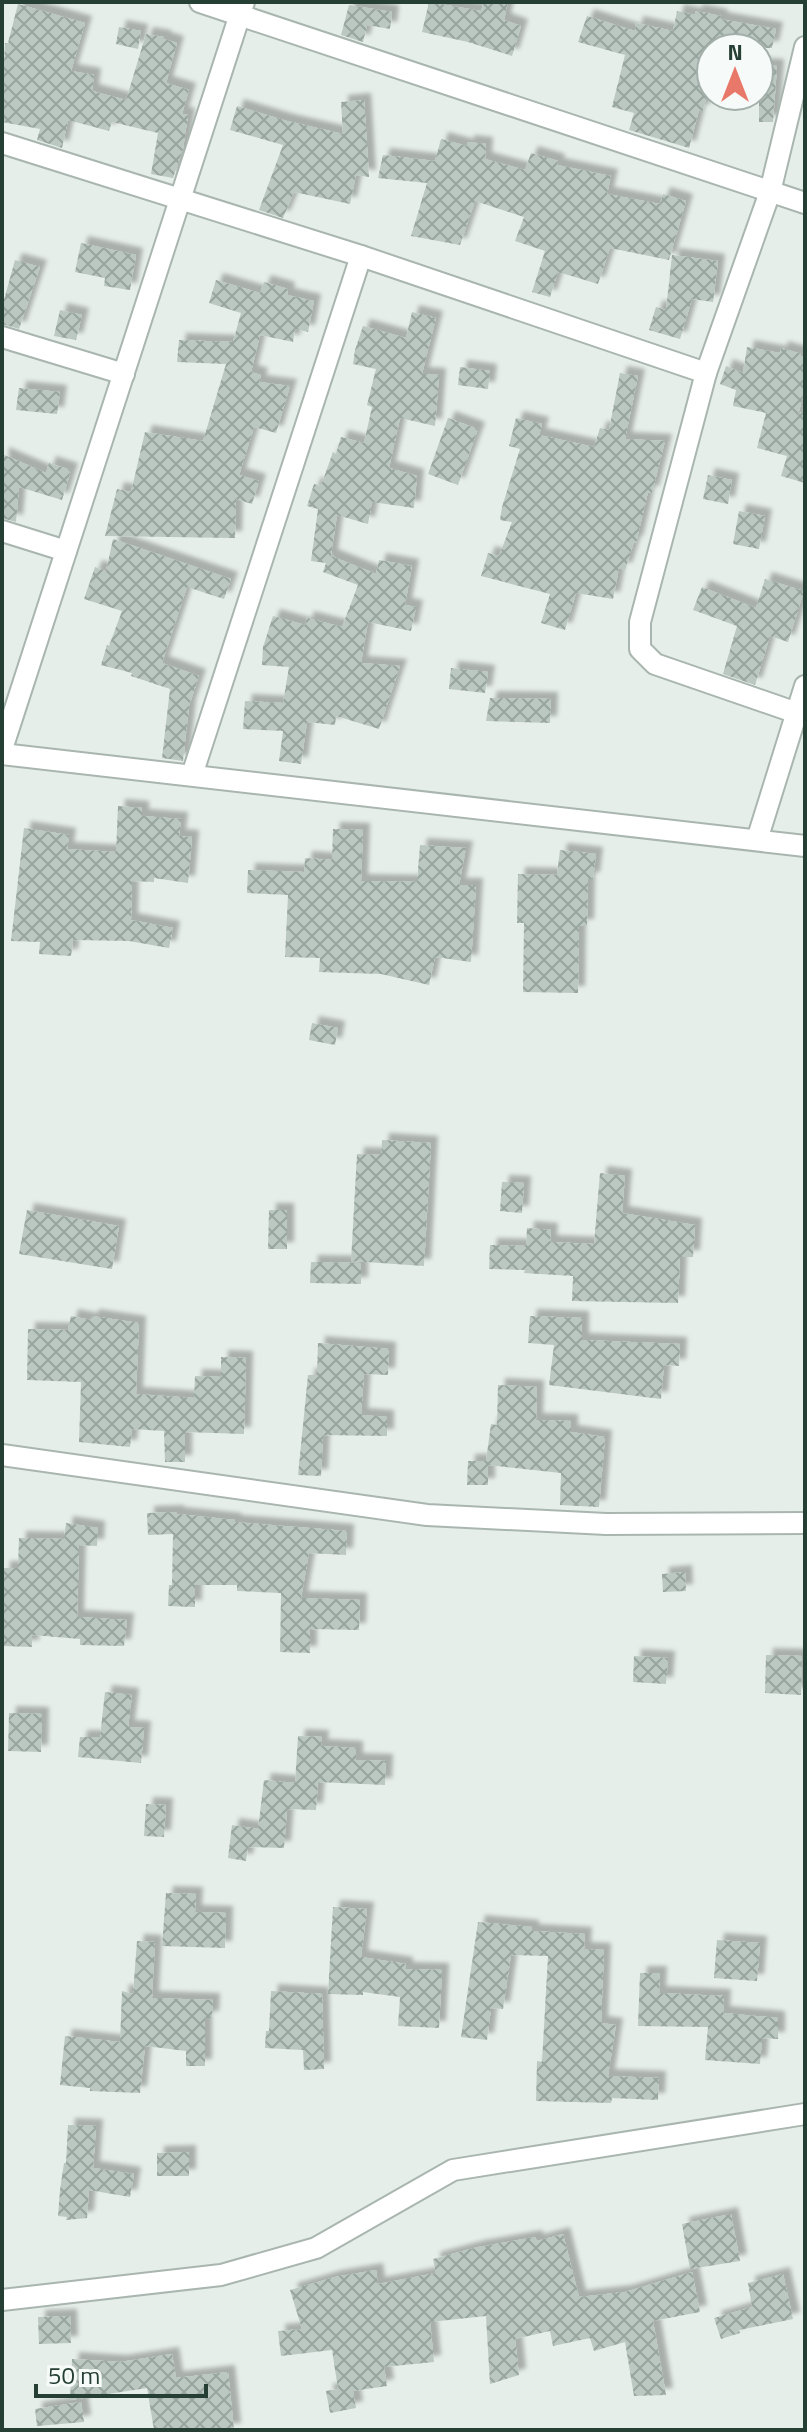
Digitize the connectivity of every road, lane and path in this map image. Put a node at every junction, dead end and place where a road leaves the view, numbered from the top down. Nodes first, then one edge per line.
1 (200, 2) edge
2 (242, 8) edge
3 (805, 47) edge
4 (2, 143) edge
5 (770, 192) junction
6 (180, 200) junction
7 (805, 203) edge
8 (361, 256) junction
9 (2, 337) edge
10 (706, 373) junction
11 (124, 374) junction
12 (2, 531) edge
13 (66, 551) junction
14 (805, 686) edge
15 (797, 713) junction
16 (2, 751) edge
17 (192, 775) junction
18 (757, 840) junction
19 (805, 846) edge
20 (2, 1455) edge
21 (805, 1523) edge
22 (805, 2114) edge
23 (2, 2300) edge

1 - 2 street
2 - 5 street
2 - 6 street
3 - 5 street
4 - 6 street
5 - 7 street
5 - 10 street
6 - 8 street
6 - 11 street
8 - 10 street
8 - 17 street
9 - 11 street
10 - 15 street
11 - 13 street
12 - 13 street
13 - 16 street
14 - 15 street
15 - 18 street
16 - 17 street
17 - 18 street
18 - 19 street
20 - 21 street
22 - 23 street

